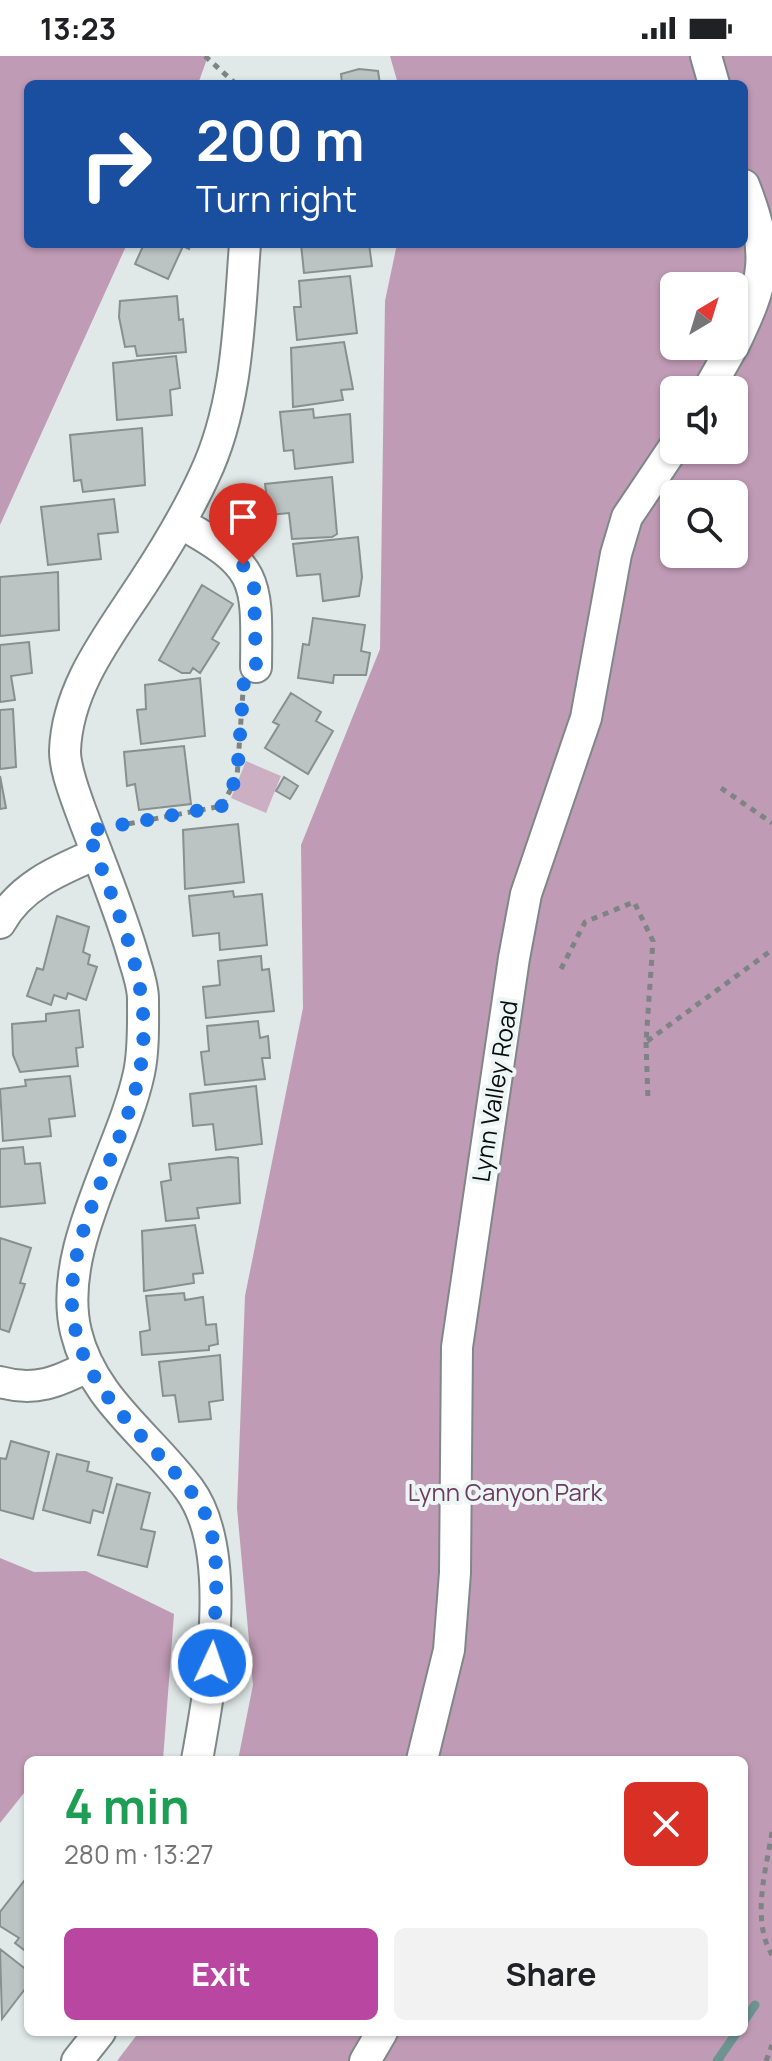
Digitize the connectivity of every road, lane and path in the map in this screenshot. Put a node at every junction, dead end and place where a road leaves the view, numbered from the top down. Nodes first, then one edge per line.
1 (205, 56) edge
2 (706, 56) edge
3 (232, 80) edge
4 (713, 80) edge
5 (748, 197) edge
6 (245, 248) edge
7 (748, 314) edge
8 (663, 464) edge
9 (180, 523) junction
10 (256, 667) joint
11 (721, 788) dead end
12 (772, 823) edge
13 (92, 843) junction
14 (0, 923) edge
15 (772, 950) edge
16 (561, 969) dead end
17 (646, 1042) junction
18 (648, 1100) dead end
19 (89, 1366) junction
20 (0, 1382) edge
21 (198, 1756) edge
22 (423, 1756) edge
23 (772, 1832) edge
24 (772, 1955) edge
25 (97, 2036) edge
26 (380, 2036) edge
27 (772, 2045) edge
28 (77, 2061) edge
29 (365, 2061) edge
30 (766, 2061) edge

1 - 3 path
2 - 4 street
5 - 7 street
6 - 9 street
8 - 22 street, Lynn Valley Road
9 - 10 street
9 - 13 street
10 - 13 path
11 - 12 path
13 - 14 street
13 - 19 street
15 - 17 path
16 - 17 path
17 - 18 path
19 - 20 street
19 - 21 street
23 - 24 path
25 - 28 street
26 - 29 street
27 - 30 path

